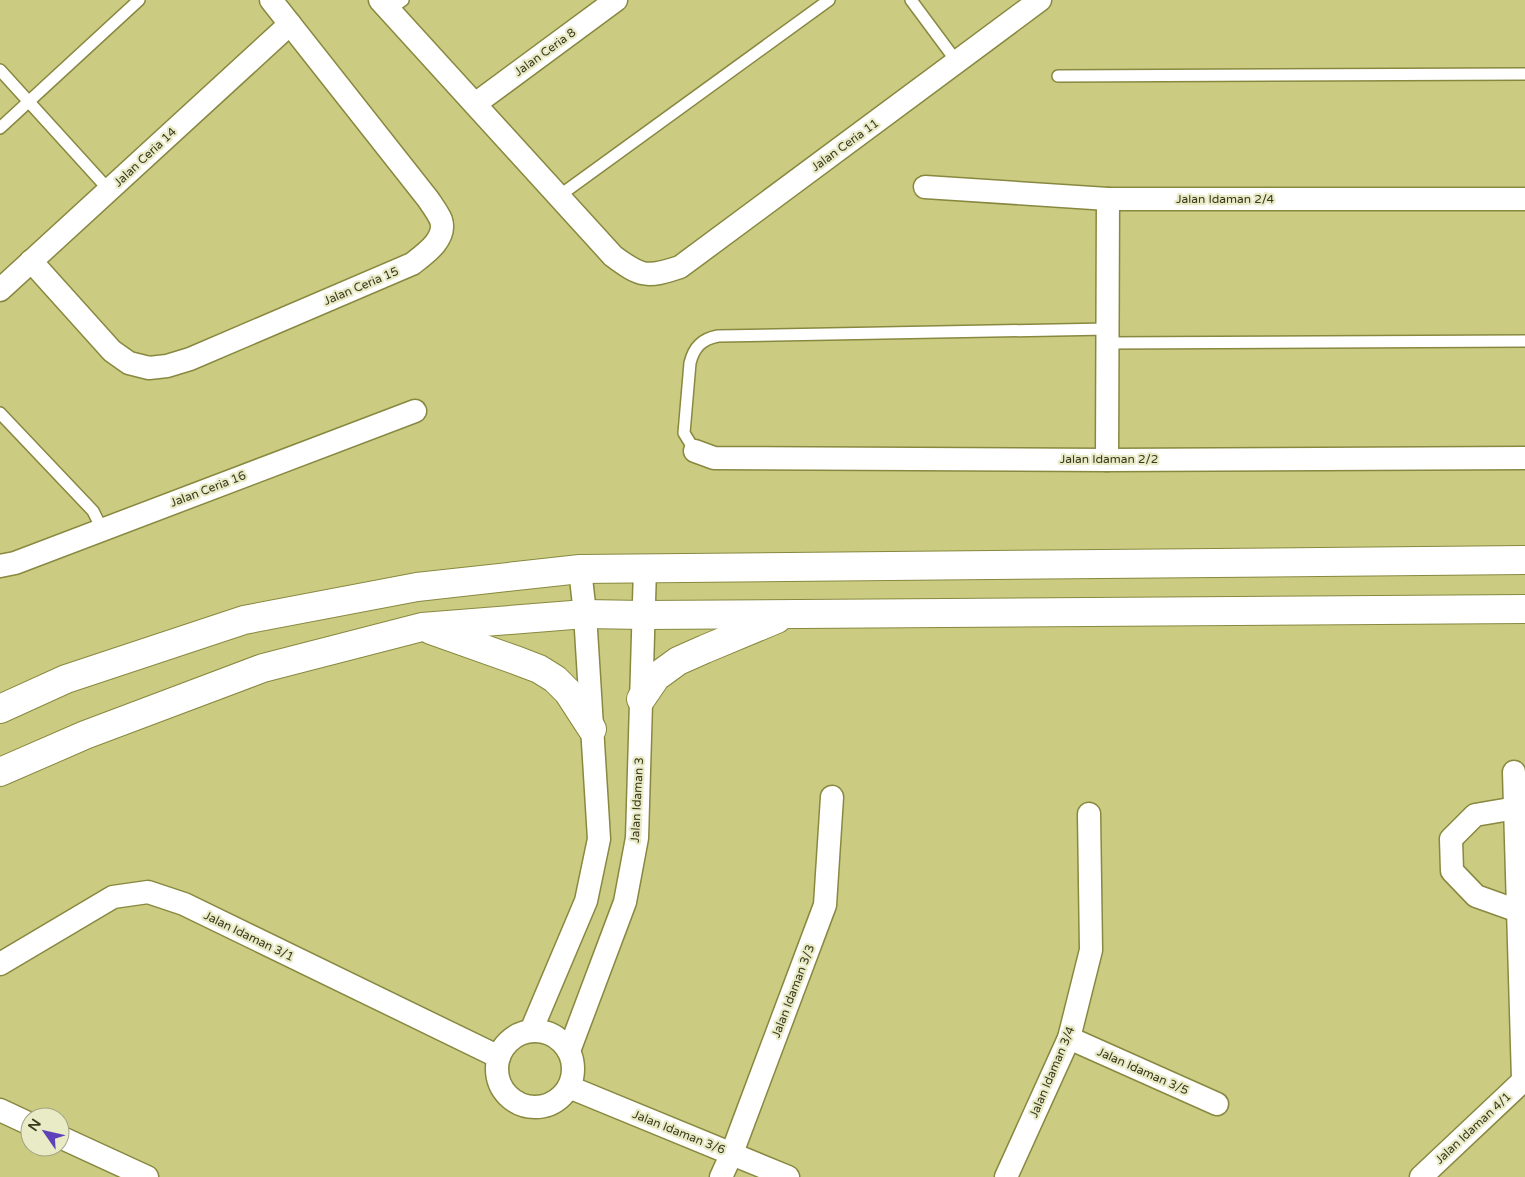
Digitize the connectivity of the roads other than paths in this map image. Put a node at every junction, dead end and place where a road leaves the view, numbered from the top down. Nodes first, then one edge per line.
1 (139, 0) edge
2 (271, 0) edge
3 (616, 0) edge
4 (829, 0) edge
5 (911, 0) edge
6 (1040, 0) edge
7 (391, 3) edge
8 (290, 24) junction
9 (957, 62) junction
10 (0, 70) edge
11 (1525, 74) edge
12 (1058, 76) dead end
13 (28, 102) junction
14 (475, 104) junction
15 (0, 128) edge
16 (925, 187) dead end
17 (109, 190) junction
18 (559, 196) junction
19 (1108, 199) junction
20 (1525, 200) edge
21 (31, 261) junction
22 (0, 290) edge
23 (1108, 336) junction
24 (1525, 341) edge
25 (415, 411) dead end
26 (0, 413) edge
27 (695, 451) joint
28 (1525, 458) edge
29 (1107, 460) junction
30 (102, 529) junction
31 (1525, 560) edge
32 (0, 566) edge
33 (645, 568) junction
34 (580, 569) junction
35 (1525, 609) edge
36 (585, 614) junction
37 (790, 614) junction
38 (643, 615) junction
39 (422, 627) junction
40 (641, 699) junction
41 (0, 709) edge
42 (592, 729) junction
43 (0, 772) edge
44 (1514, 772) dead end
45 (832, 797) dead end
46 (1516, 808) junction
47 (1089, 814) dead end
48 (1518, 911) junction
49 (0, 964) edge
50 (531, 1031) junction
51 (1069, 1038) junction
52 (569, 1051) junction
53 (499, 1057) junction
54 (1524, 1080) edge
55 (569, 1088) junction
56 (1217, 1104) dead end
57 (0, 1110) edge
58 (20, 1119) edge
59 (70, 1142) edge
60 (732, 1153) junction
61 (147, 1177) edge
62 (721, 1177) edge
63 (788, 1177) edge
64 (1006, 1177) edge
65 (1421, 1177) edge

1 - 13 lane
2 - 8 street, Jalan Ceria 15
3 - 14 street, Jalan Ceria 8
4 - 18 lane
5 - 9 lane
6 - 9 street, Jalan Ceria 11
7 - 14 street
8 - 17 street, Jalan Ceria 14
8 - 21 street, Jalan Ceria 15
9 - 18 street, Jalan Ceria 11
10 - 13 lane
11 - 12 lane
13 - 15 lane
13 - 17 lane
14 - 18 street
16 - 19 street, Jalan Idaman 2/4
17 - 21 street, Jalan Ceria 14
19 - 20 street, Jalan Idaman 2/4
19 - 23 street
21 - 22 street, Jalan Ceria 14
23 - 24 lane
23 - 27 lane
23 - 29 street
25 - 30 street, Jalan Ceria 16
26 - 30 lane
27 - 29 street, Jalan Idaman 2/2
28 - 29 street, Jalan Idaman 2/2
30 - 32 street, Jalan Ceria 16
31 - 33 main road
33 - 34 main road
33 - 38 street, Jalan Idaman 3
34 - 36 street
34 - 41 main road
35 - 37 main road
36 - 38 main road
36 - 39 main road
36 - 42 street
37 - 38 main road
37 - 40 main road
38 - 40 street, Jalan Idaman 3
39 - 42 main road
39 - 43 main road
40 - 52 street, Jalan Idaman 3
42 - 50 street
44 - 46 street
45 - 60 street, Jalan Idaman 3/3
46 - 48 street
46 - 48 street
47 - 51 street, Jalan Idaman 3/4
48 - 54 street
49 - 53 street, Jalan Idaman 3/1
50 - 52 street
50 - 53 street
51 - 56 street, Jalan Idaman 3/5
51 - 64 street, Jalan Idaman 3/4
52 - 55 street
53 - 55 street
54 - 65 street, Jalan Idaman 4/1
55 - 60 street, Jalan Idaman 3/6
57 - 58 street
59 - 61 street
60 - 62 street, Jalan Idaman 3/3
60 - 63 street, Jalan Idaman 3/6

